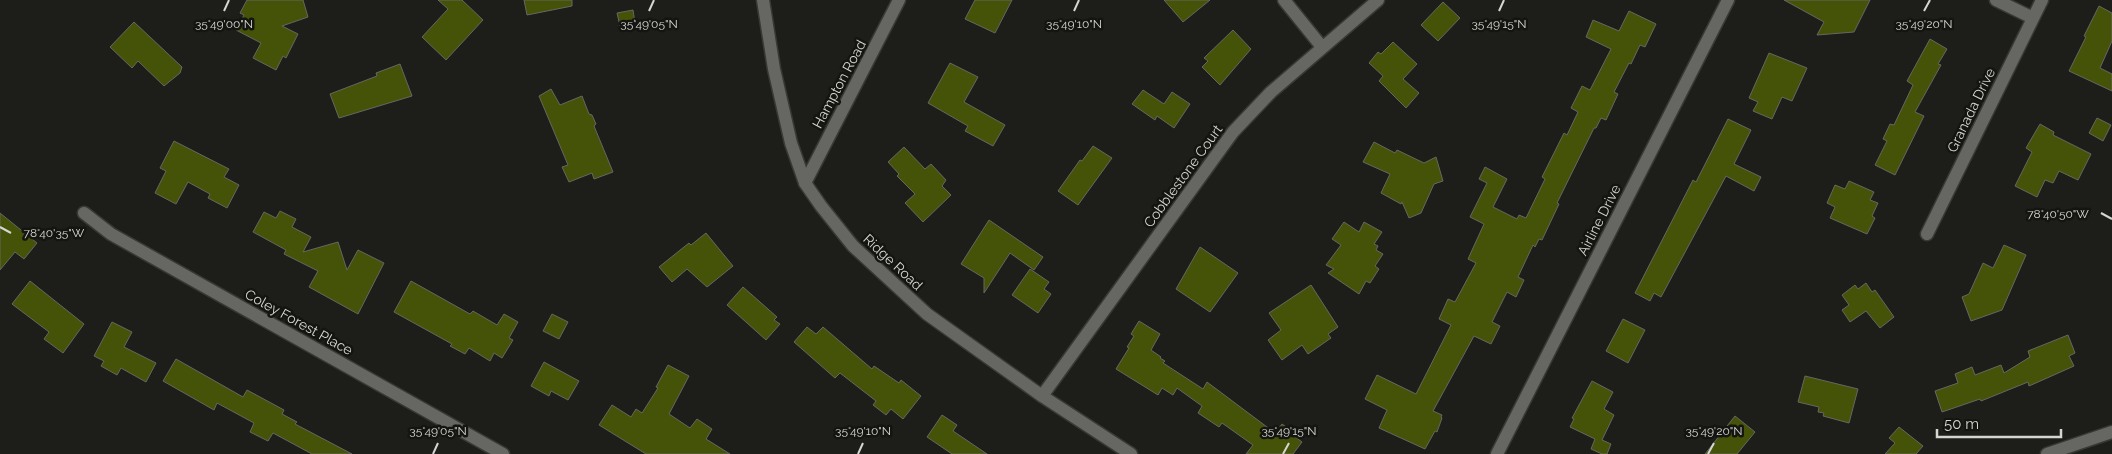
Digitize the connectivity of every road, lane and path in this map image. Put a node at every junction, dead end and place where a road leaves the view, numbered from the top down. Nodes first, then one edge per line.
1 (763, 0) edge
2 (900, 0) edge
3 (1284, 0) edge
4 (1378, 0) edge
5 (1728, 0) edge
6 (1996, 0) edge
7 (2042, 0) edge
8 (2033, 18) junction
9 (1322, 47) junction
10 (805, 183) junction
11 (84, 213) dead end
12 (1927, 234) dead end
13 (1042, 396) junction
14 (2112, 432) edge
15 (503, 454) edge
16 (1131, 454) edge
17 (1498, 454) edge
18 (2047, 454) edge

1 - 10 street, Ridge Road
2 - 10 street, Hampton Road
3 - 9 street
4 - 9 street, Cobblestone Court
5 - 17 street, Airline Drive
6 - 8 street
7 - 8 street, Granada Drive
8 - 12 street, Granada Drive
9 - 13 street, Cobblestone Court
10 - 13 street, Ridge Road
11 - 15 street, Coley Forest Place
13 - 16 street, Ridge Road
14 - 18 street

